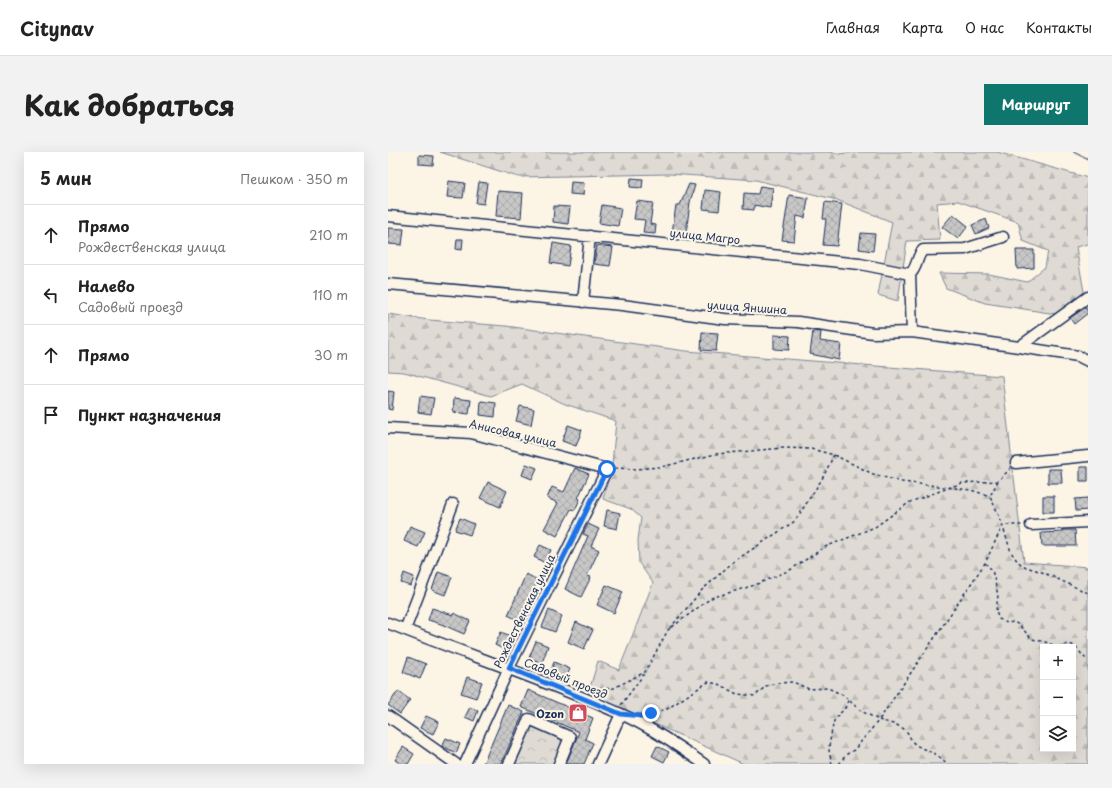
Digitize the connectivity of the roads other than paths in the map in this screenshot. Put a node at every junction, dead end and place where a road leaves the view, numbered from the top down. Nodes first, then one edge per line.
1 (388, 216) edge
2 (590, 236) junction
3 (1003, 238) dead end
4 (910, 274) junction
5 (388, 284) edge
6 (1088, 297) edge
7 (583, 302) junction
8 (912, 332) junction
9 (1019, 347) junction
10 (1088, 361) edge
11 (388, 428) edge
12 (1088, 456) edge
13 (1016, 463) road end
14 (607, 469) joint
15 (453, 504) dead end
16 (1088, 522) edge
17 (1031, 525) road end
18 (388, 623) edge
19 (405, 630) junction
20 (509, 668) junction
21 (619, 713) junction
22 (388, 716) edge
23 (456, 764) edge
24 (465, 764) edge
25 (509, 764) edge
26 (559, 764) edge
27 (598, 764) edge
28 (704, 764) edge

1 - 2 street, улица Магро
2 - 4 street, улица Магро
2 - 7 street
3 - 4 street
4 - 8 street
5 - 7 street, улица Яншина
6 - 9 street
7 - 8 street, улица Яншина
8 - 9 street, улица Яншина
9 - 10 street, улица Яншина
11 - 14 street, Анисовая улица
12 - 13 street
14 - 20 street, Рождественская улица
15 - 19 street
16 - 17 street
18 - 19 street, Садовый проезд
19 - 20 street, Садовый проезд
20 - 21 street, Садовый проезд
20 - 24 street, Рождественская улица
21 - 27 street
21 - 28 street, Садовый проезд
22 - 23 street
25 - 26 street

